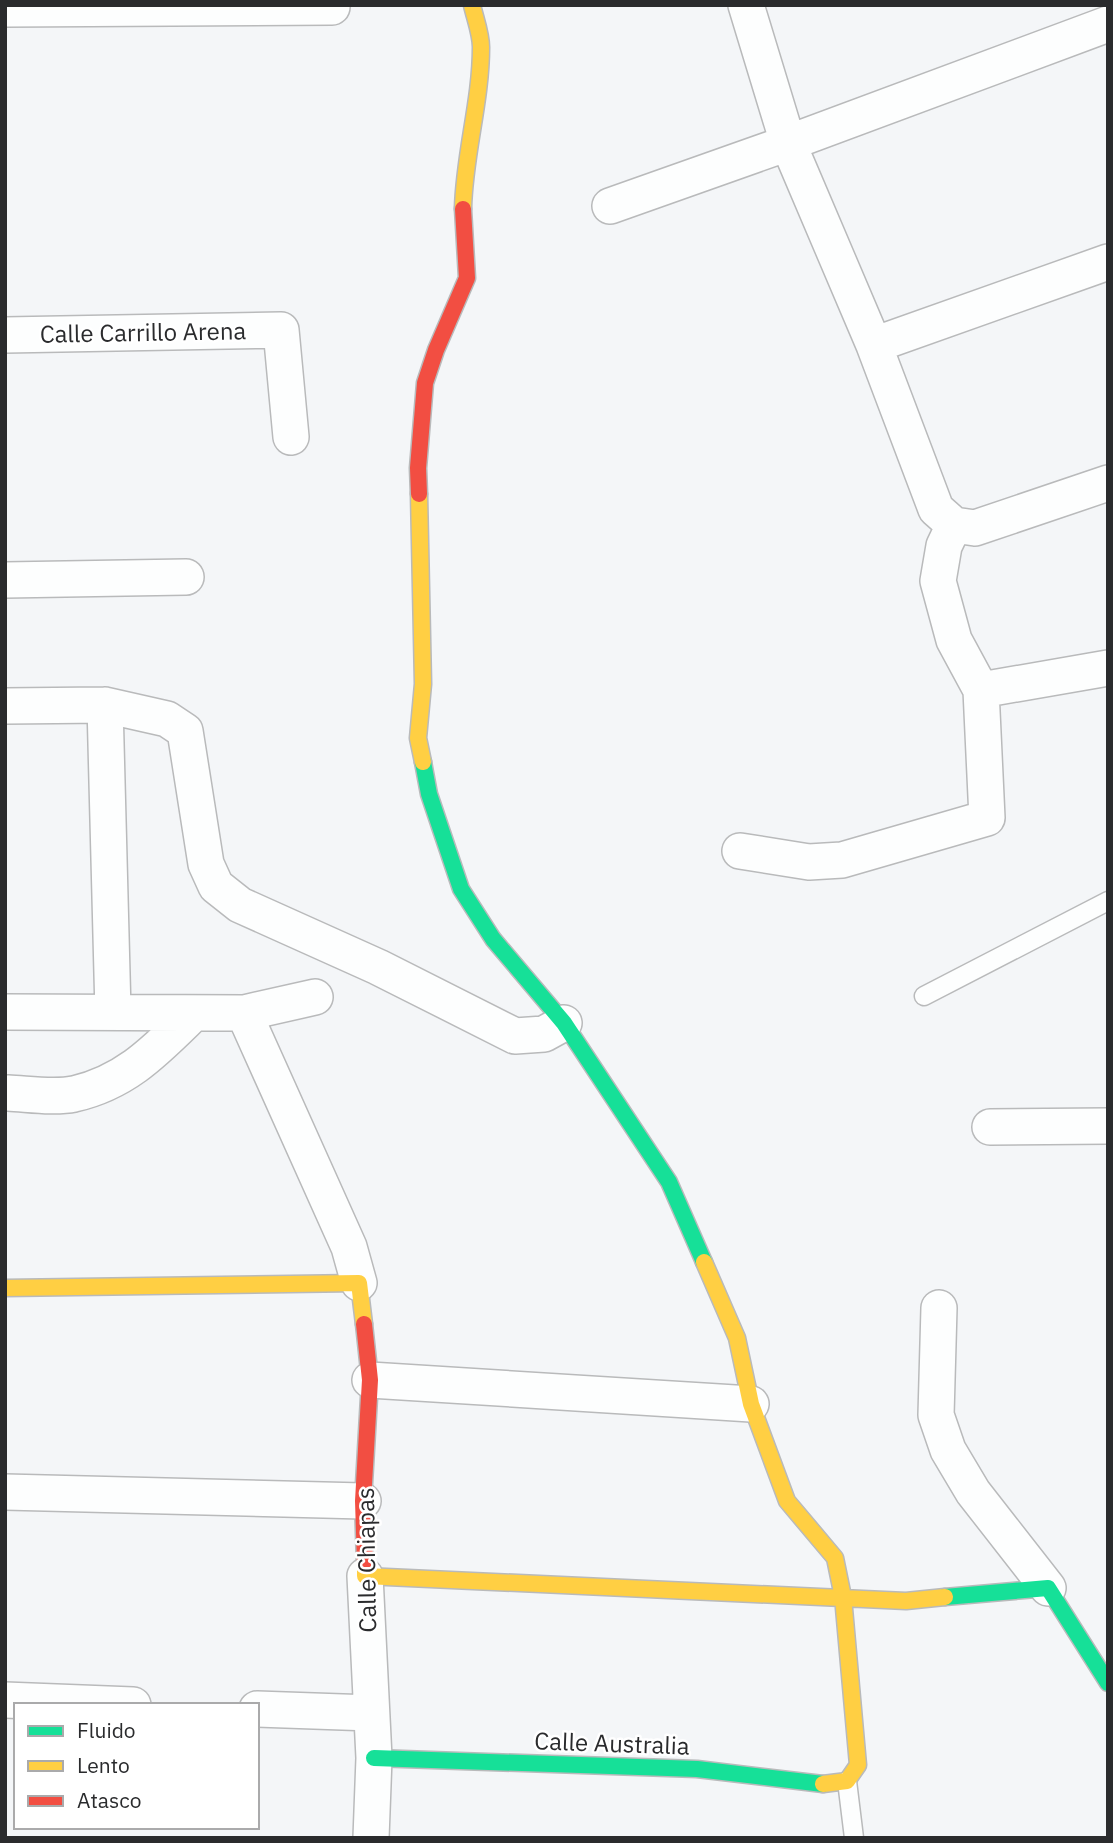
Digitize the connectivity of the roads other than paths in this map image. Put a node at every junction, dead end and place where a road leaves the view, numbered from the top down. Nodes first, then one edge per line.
1 (472, 5) edge
2 (746, 5) edge
3 (332, 7) dead end
4 (5, 9) edge
5 (1108, 24) edge
6 (788, 143) junction
7 (610, 206) dead end
8 (1108, 262) edge
9 (5, 335) edge
10 (874, 345) junction
11 (291, 437) dead end
12 (1108, 483) edge
13 (954, 525) junction
14 (186, 577) dead end
15 (5, 580) edge
16 (1108, 668) edge
17 (981, 690) junction
18 (105, 705) junction
19 (5, 706) edge
20 (740, 851) dead end
21 (1108, 901) edge
22 (924, 996) dead end
23 (315, 997) dead end
24 (5, 1012) edge
25 (113, 1012) junction
26 (194, 1013) junction
27 (244, 1013) junction
28 (564, 1023) junction
29 (8, 1093) dead end
30 (1108, 1126) edge
31 (990, 1127) dead end
32 (359, 1283) junction
33 (5, 1288) edge
34 (939, 1308) dead end
35 (370, 1380) junction
36 (751, 1404) junction
37 (5, 1492) edge
38 (363, 1501) junction
39 (366, 1576) junction
40 (1048, 1588) junction
41 (843, 1597) junction
42 (1108, 1683) edge
43 (5, 1700) edge
44 (82, 1703) edge
45 (259, 1709) edge
46 (371, 1713) junction
47 (374, 1758) junction
48 (847, 1781) junction
49 (371, 1838) edge
50 (854, 1838) edge

1 - 28 street
2 - 6 street
3 - 4 street
5 - 6 street
6 - 7 street
6 - 10 street
8 - 10 street
9 - 11 street, Calle Carrillo Arena
10 - 13 street
12 - 13 street
13 - 17 street
14 - 15 street
16 - 17 street
17 - 20 street
18 - 19 street
18 - 25 street
18 - 28 street
21 - 22 lane
23 - 27 street
24 - 25 street
25 - 26 street
26 - 27 street
26 - 29 street
27 - 32 street
28 - 36 street
30 - 31 street
32 - 33 street
32 - 35 street, Calle Chiapas
34 - 40 street
35 - 36 street
35 - 38 street, Calle Chiapas
36 - 41 street
37 - 38 street
38 - 39 street, Calle Chiapas
39 - 41 street
39 - 46 street, Calle Chiapas
40 - 41 street
40 - 42 street
41 - 48 street
43 - 44 street
45 - 46 street
46 - 47 street, Calle Chiapas
47 - 48 street, Calle Australia
47 - 49 street, Calle Chiapas
48 - 50 lane

